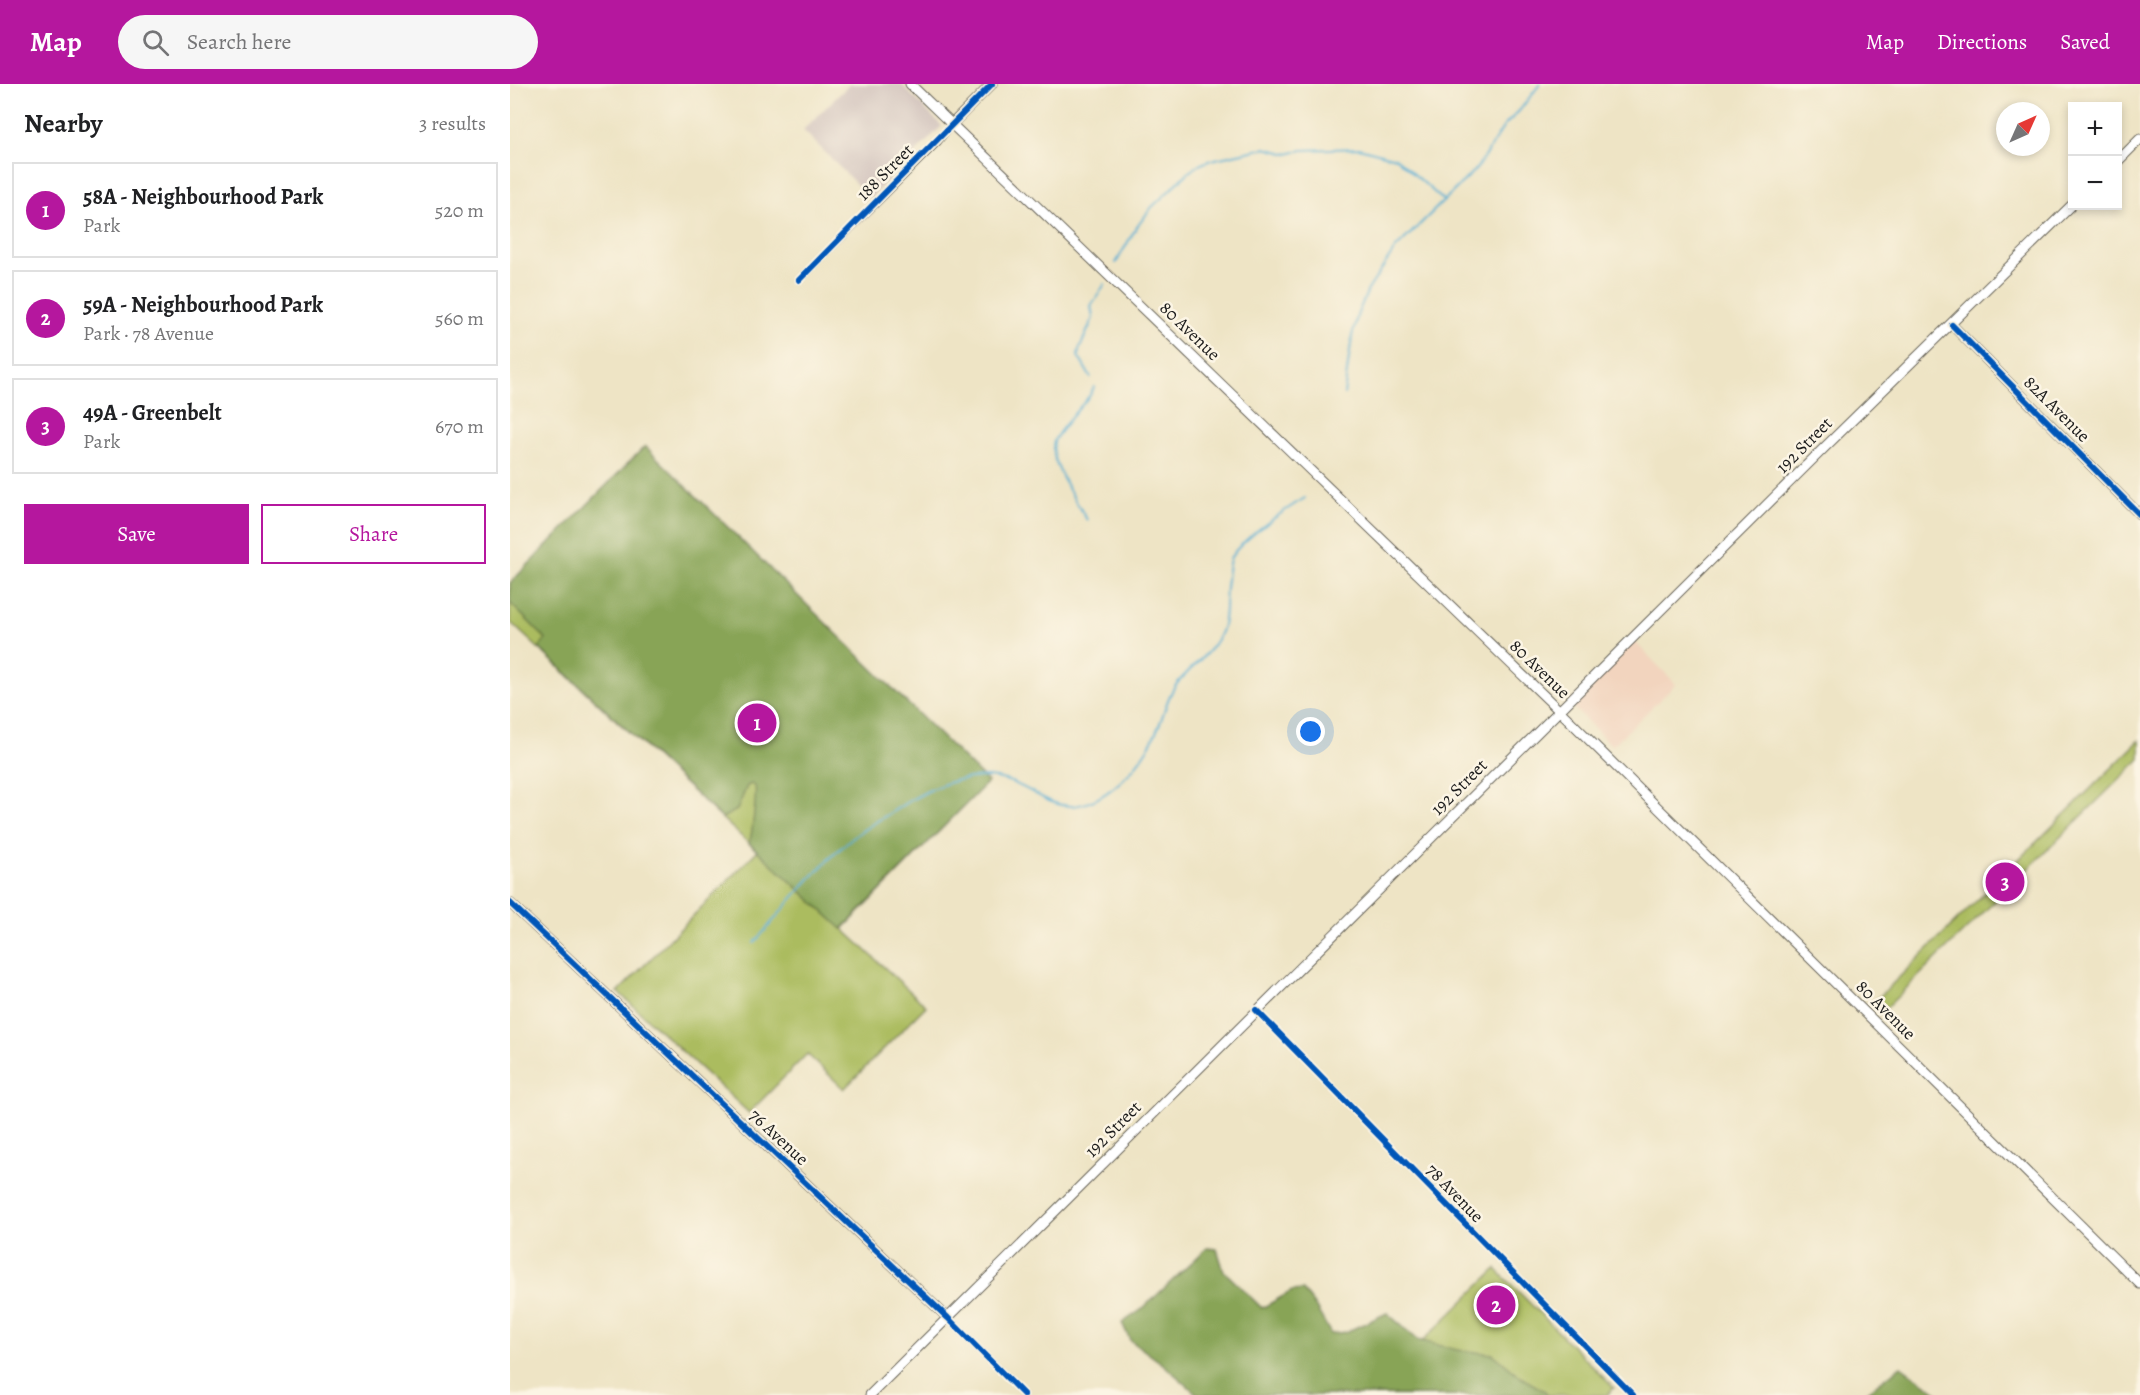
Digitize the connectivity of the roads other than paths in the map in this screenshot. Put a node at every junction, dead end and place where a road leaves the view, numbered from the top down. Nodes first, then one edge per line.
1 (910, 84) edge
2 (992, 84) edge
3 (952, 124) junction
4 (2140, 139) edge
5 (2122, 157) edge
6 (2068, 210) edge
7 (798, 280) dead end
8 (1952, 324) junction
9 (2140, 514) edge
10 (1560, 711) junction
11 (510, 903) edge
12 (1256, 1010) junction
13 (2140, 1284) edge
14 (948, 1318) junction
15 (870, 1395) edge
16 (1024, 1395) edge
17 (1633, 1395) edge

1 - 3 main road, 80 Avenue
2 - 3 main road, 188 Street
3 - 7 street, 188 Street
3 - 10 main road, 80 Avenue
4 - 5 main road
6 - 8 main road, 192 Street
8 - 9 main road, 82A Avenue
8 - 10 main road, 192 Street
10 - 12 main road, 192 Street
10 - 13 main road, 80 Avenue
11 - 14 main road, 76 Avenue
12 - 14 main road, 192 Street
12 - 17 street, 78 Avenue
14 - 15 main road, 192 Street
14 - 16 street, 76 Avenue

